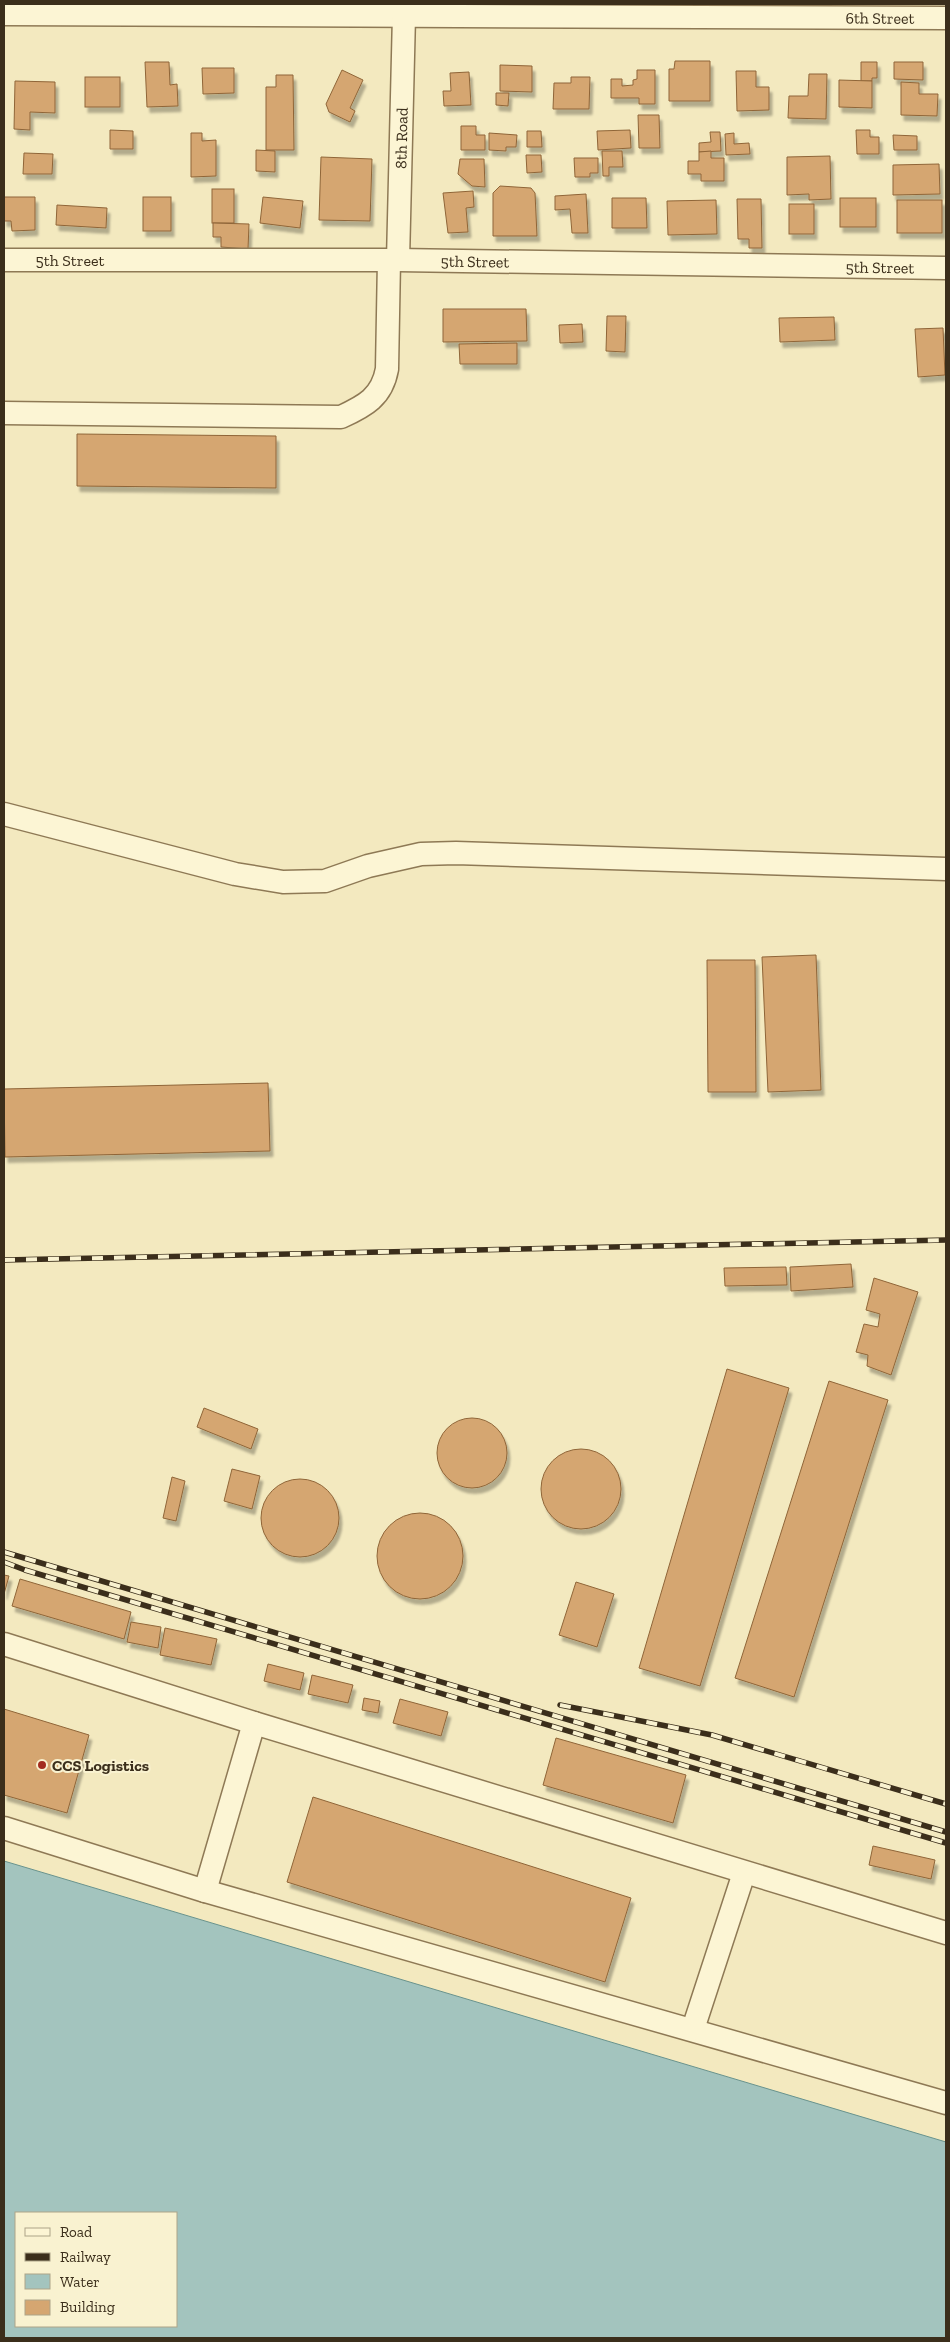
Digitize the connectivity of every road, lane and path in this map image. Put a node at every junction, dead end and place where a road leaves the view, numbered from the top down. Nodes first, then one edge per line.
1 (335, 10) edge
2 (904, 11) edge
3 (4, 14) edge
4 (404, 15) junction
5 (946, 18) edge
6 (4, 260) edge
7 (394, 260) junction
8 (946, 268) edge
9 (4, 413) edge
10 (4, 814) edge
11 (946, 869) edge
12 (4, 1644) edge
13 (254, 1722) junction
14 (4, 1828) edge
15 (744, 1873) junction
16 (206, 1891) junction
17 (946, 1933) edge
18 (693, 2029) junction
19 (946, 2103) edge

1 - 3 street, 6th Street
1 - 4 street, 6th Street
2 - 4 street, 6th Street
2 - 5 street, 6th Street
4 - 7 street, 8th Road
6 - 7 street, 5th Street
7 - 8 street, 5th Street
7 - 9 street, 8th Road
10 - 11 street
12 - 13 street
13 - 15 street
13 - 16 street
14 - 16 street
15 - 17 street
15 - 18 street
16 - 18 street
18 - 19 street

